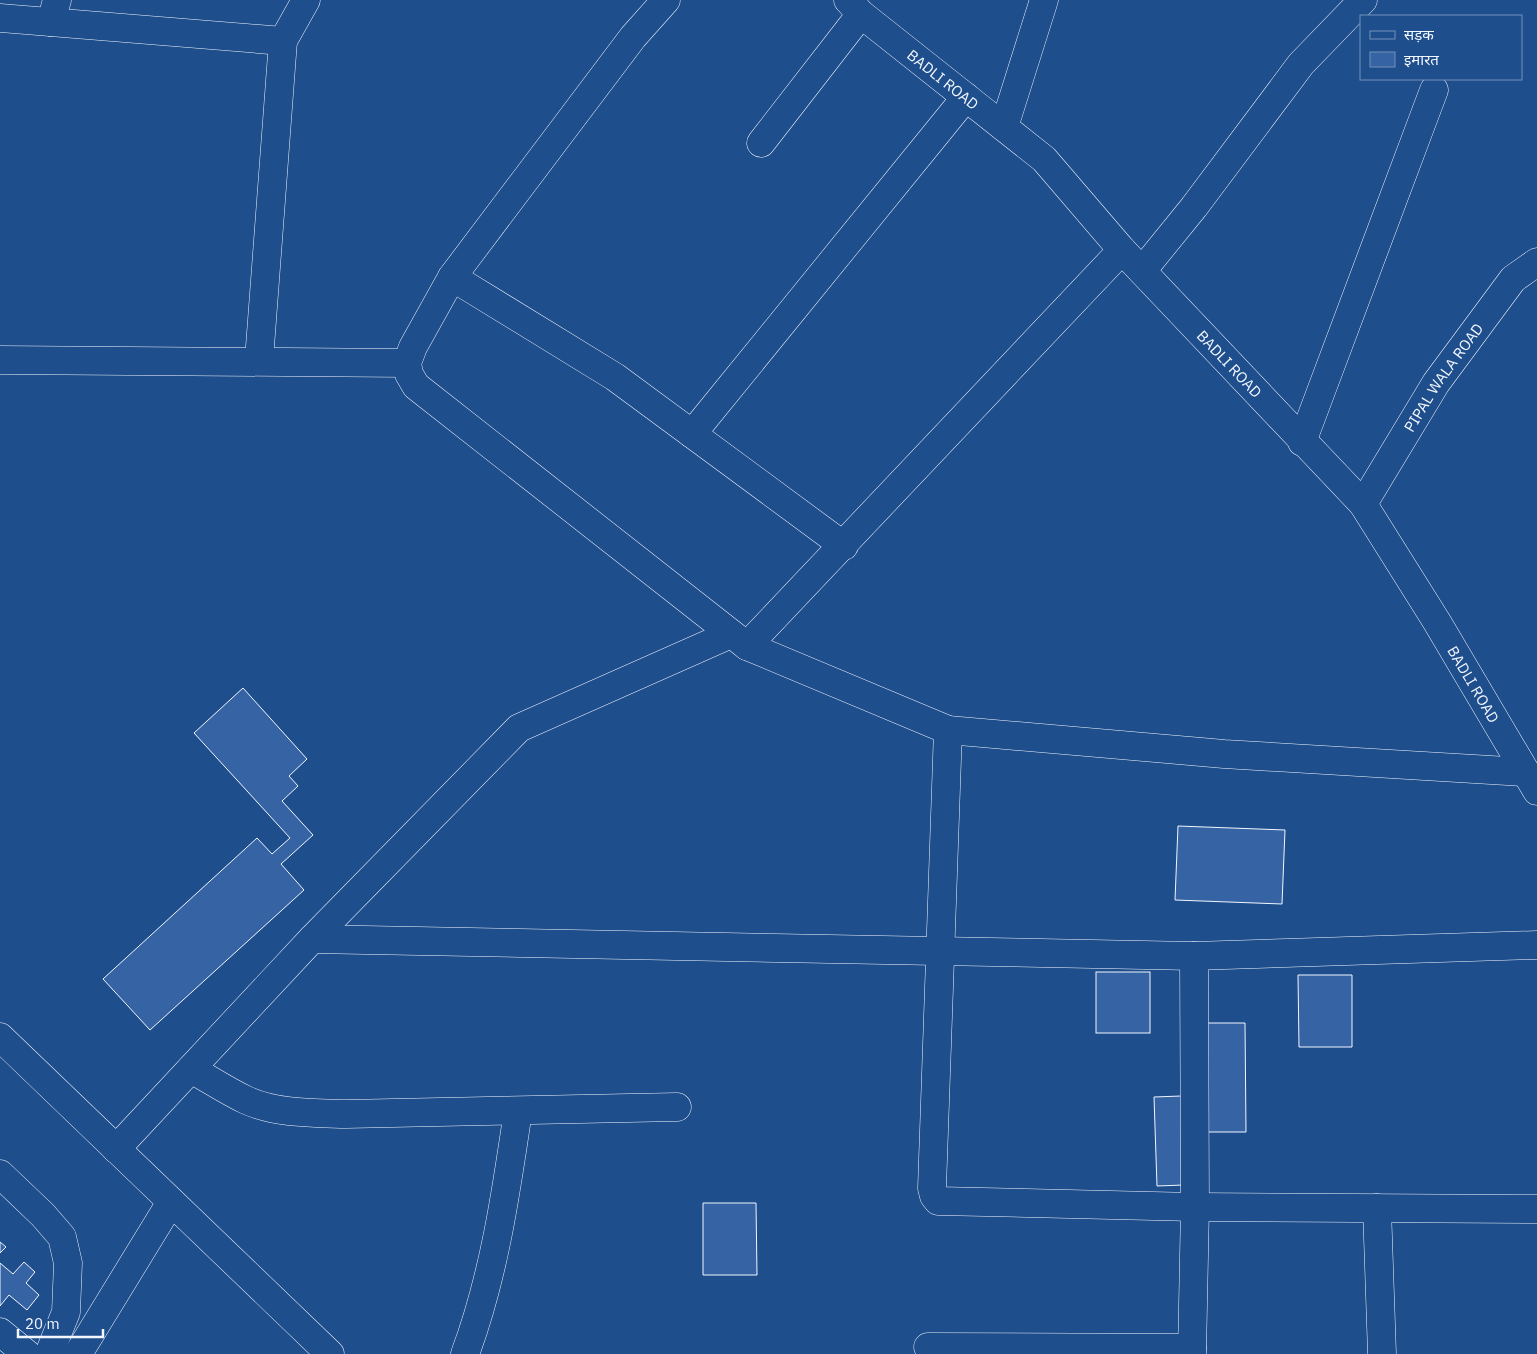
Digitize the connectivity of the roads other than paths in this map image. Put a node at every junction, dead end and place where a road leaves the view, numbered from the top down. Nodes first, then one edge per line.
1 (306, 0) edge
2 (666, 0) edge
3 (1044, 0) edge
4 (1363, 0) edge
5 (855, 7) edge
6 (54, 11) edge
7 (0, 18) edge
8 (283, 41) junction
9 (1434, 90) dead end
10 (966, 97) junction
11 (1004, 127) junction
12 (761, 143) dead end
13 (1122, 250) junction
14 (1537, 262) edge
15 (1142, 270) junction
16 (452, 277) junction
17 (0, 360) edge
18 (259, 360) junction
19 (407, 363) junction
20 (692, 434) junction
21 (1302, 442) junction
22 (1363, 504) junction
23 (844, 546) junction
24 (739, 640) junction
25 (948, 730) junction
26 (1531, 782) edge
27 (312, 939) junction
28 (1537, 945) edge
29 (940, 951) junction
30 (1194, 956) junction
31 (0, 1037) edge
32 (191, 1069) junction
33 (677, 1108) dead end
34 (518, 1111) junction
35 (116, 1149) junction
36 (0, 1174) edge
37 (171, 1202) junction
38 (1195, 1207) junction
39 (1377, 1208) junction
40 (1537, 1209) edge
41 (0, 1332) edge
42 (928, 1347) dead end
43 (1192, 1351) edge
44 (27, 1354) edge
45 (49, 1354) edge
46 (78, 1354) edge
47 (330, 1354) edge
48 (465, 1354) edge
49 (1382, 1354) edge

1 - 8 street
2 - 16 street
3 - 11 street
4 - 15 street
5 - 10 street, BADLI ROAD
5 - 12 street
6 - 7 street
6 - 8 street
8 - 18 street
9 - 21 street
10 - 11 street, BADLI ROAD
10 - 20 street
11 - 13 street, BADLI ROAD
13 - 15 street, BADLI ROAD
13 - 23 street
14 - 22 street, PIPAL WALA ROAD
15 - 21 street, BADLI ROAD
16 - 19 street
16 - 20 street
17 - 18 street
18 - 19 street
19 - 24 street
20 - 23 street
21 - 22 street, BADLI ROAD
22 - 26 street, BADLI ROAD
23 - 24 street
24 - 25 street
24 - 27 street
25 - 26 street
25 - 29 street
27 - 29 street
27 - 32 street
28 - 30 street
29 - 30 street
29 - 38 street
30 - 38 street
31 - 35 street
32 - 34 street
32 - 35 street
33 - 34 street
34 - 48 street
35 - 37 street
36 - 45 street
37 - 46 street
37 - 47 street
38 - 39 street
38 - 43 street
39 - 40 street
39 - 49 street
41 - 44 street
42 - 43 street

